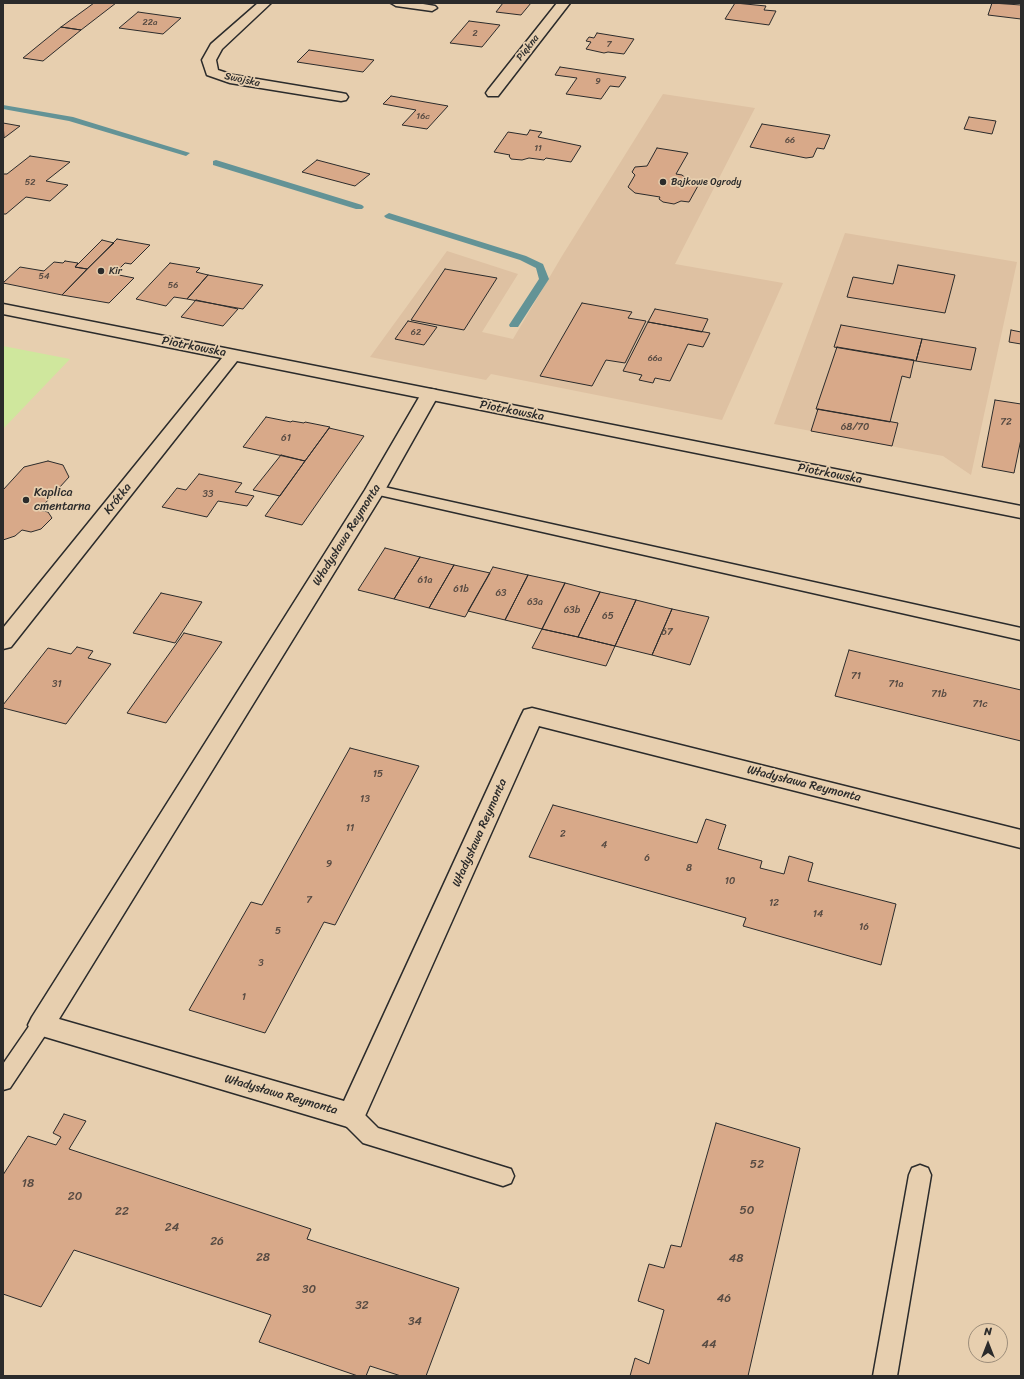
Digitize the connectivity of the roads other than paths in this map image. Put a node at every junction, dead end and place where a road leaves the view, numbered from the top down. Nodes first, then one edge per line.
1 (265, 3) edge
2 (396, 3) edge
3 (564, 3) edge
4 (432, 8) dead end
5 (493, 93) dead end
6 (341, 97) dead end
7 (3, 309) edge
8 (234, 355) junction
9 (430, 394) junction
10 (375, 490) junction
11 (1021, 512) edge
12 (1021, 634) edge
13 (3, 642) edge
14 (1021, 839) edge
15 (40, 1025) junction
16 (3, 1082) edge
17 (351, 1116) junction
18 (503, 1176) dead end
19 (920, 1176) dead end
20 (885, 1376) edge

1 - 6 street, Swojska
2 - 4 lane
3 - 5 street, Piękna
7 - 8 street, Piotrkowska
8 - 9 street, Piotrkowska
8 - 13 street, Krótka
9 - 10 street, Władysława Reymonta
9 - 11 street, Piotrkowska
10 - 12 lane
10 - 15 street, Władysława Reymonta
14 - 17 street, Władysława Reymonta
15 - 16 lane
15 - 17 street, Władysława Reymonta
17 - 18 lane
19 - 20 lane

